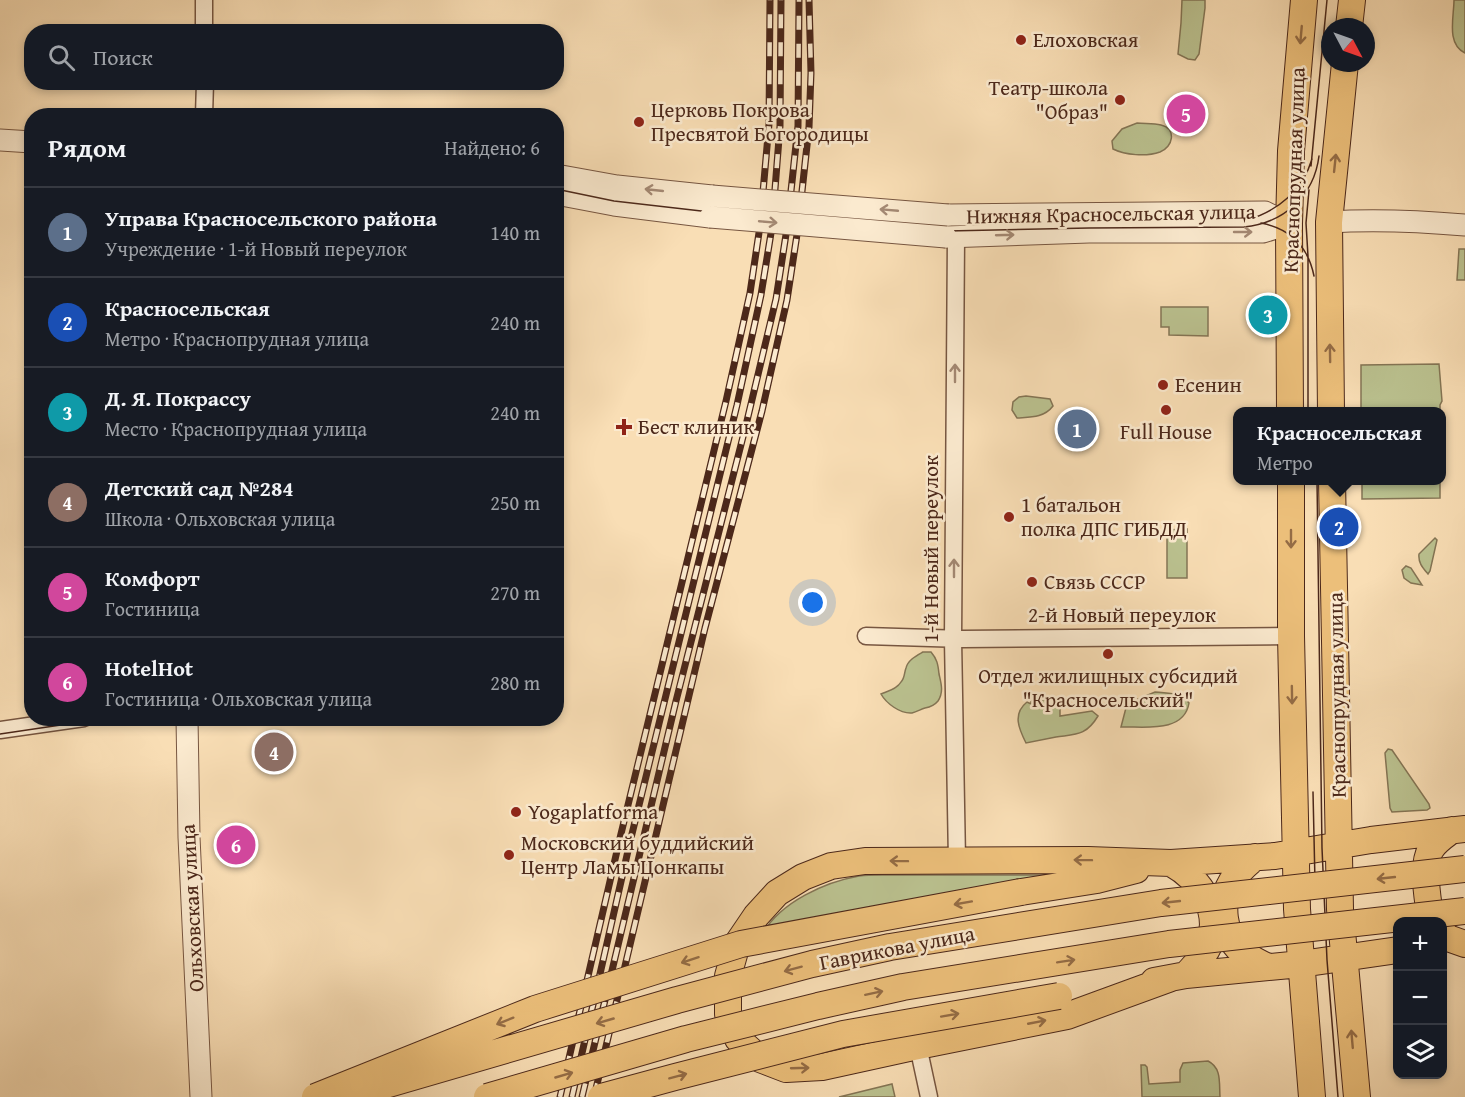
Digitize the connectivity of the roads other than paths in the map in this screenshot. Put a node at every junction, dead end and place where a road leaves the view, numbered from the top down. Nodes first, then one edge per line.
1 (204, 0) edge
2 (1304, 0) edge
3 (1352, 0) edge
4 (1350, 18) edge
5 (204, 24) edge
6 (1344, 72) edge
7 (205, 90) edge
8 (204, 108) edge
9 (0, 140) edge
10 (24, 142) edge
11 (564, 176) edge
12 (564, 196) edge
13 (1329, 222) junction
14 (1288, 224) junction
15 (1465, 225) edge
16 (951, 237) junction
17 (1290, 407) edge
18 (1331, 407) edge
19 (1291, 485) edge
20 (1332, 485) edge
21 (866, 636) dead end
22 (1291, 636) junction
23 (953, 639) junction
24 (28, 726) edge
25 (186, 726) edge
26 (0, 730) edge
27 (1459, 829) edge
28 (1393, 838) junction
29 (1340, 845) junction
30 (1295, 853) junction
31 (1256, 857) junction
32 (957, 861) junction
33 (1167, 864) junction
34 (1465, 869) edge
35 (1465, 911) edge
36 (1423, 917) edge
37 (1431, 917) edge
38 (1447, 937) edge
39 (1465, 944) edge
40 (1447, 946) edge
41 (1393, 951) edge
42 (1345, 958) junction
43 (1301, 964) junction
44 (1266, 966) junction
45 (1179, 977) junction
46 (918, 1046) junction
47 (198, 1092) edge
48 (315, 1097) edge
49 (344, 1097) edge
50 (488, 1097) edge
51 (602, 1097) edge
52 (929, 1097) edge
53 (1312, 1097) edge
54 (1357, 1097) edge

1 - 5 street
2 -> 14 main road, Краснопрудная улица
3 - 4 main road
13 -> 6 main road, Краснопрудная улица
7 - 8 street
9 - 10 street
14 -> 11 street, Нижняя Красносельская улица, bridge
12 -> 16 street, Нижняя Красносельская улица, bridge
13 - 14 main road
13 - 15 street
18 -> 13 main road, Краснопрудная улица
16 -> 14 street, Нижняя Красносельская улица
14 - 17 main road, Краснопрудная улица
23 -> 16 street, 1-й Новый переулок
19 -> 22 main road
20 - 29 main road, Краснопрудная улица
21 - 23 street, 2-й Новый переулок
22 - 23 street, 2-й Новый переулок
22 -> 30 main road
23 - 32 street, 1-й Новый переулок
24 - 26 street
25 - 47 street, Ольховская улица
27 - 28 main road
27 - 37 main road
28 - 29 main road
28 - 36 main road
29 - 30 main road
29 - 42 main road, Краснопрудная улица
30 - 31 main road
30 - 43 main road
31 - 33 main road
31 - 44 main road
33 -> 32 main road
32 -> 46 main road
33 - 45 main road
33 -> 48 main road, bridge
34 -> 49 main road, Гаврикова улица, bridge
50 -> 35 main road, Гаврикова улица, bridge
38 - 39 main road
39 - 40 main road
41 - 42 main road
42 - 43 main road
54 -> 42 main road, Краснопрудная улица
43 - 44 main road
43 - 53 main road
44 - 45 main road
46 -> 45 main road
51 -> 45 main road, bridge
46 - 52 street

